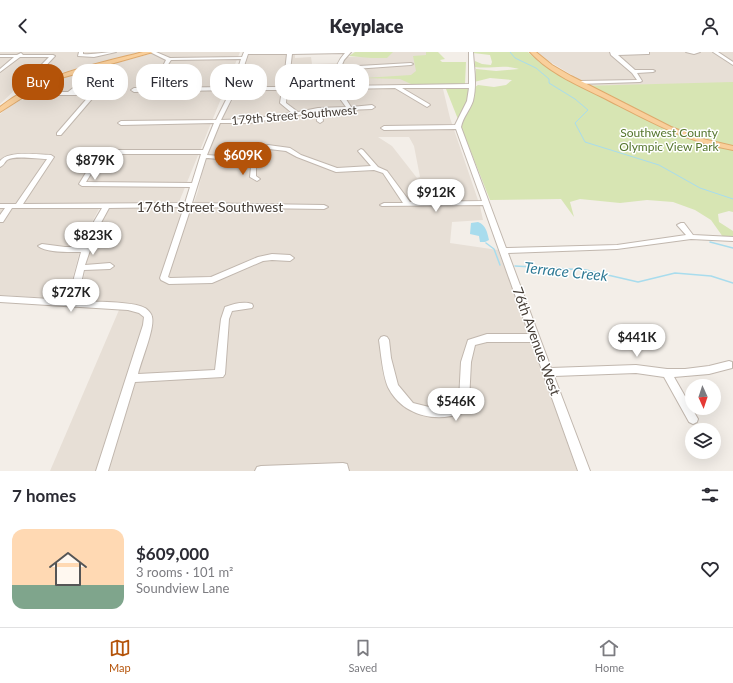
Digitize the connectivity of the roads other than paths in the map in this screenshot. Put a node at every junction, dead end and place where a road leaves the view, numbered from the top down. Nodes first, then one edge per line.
1 (114, 52) edge
2 (151, 52) edge
3 (290, 52) edge
4 (349, 52) edge
5 (471, 52) edge
6 (533, 52) edge
7 (688, 52) edge
8 (695, 52) edge
9 (698, 52) edge
10 (715, 52) edge
11 (80, 53) edge
12 (613, 53) edge
13 (647, 53) dead end
14 (21, 54) edge
15 (245, 54) edge
16 (0, 56) edge
17 (169, 59) junction
18 (44, 64) edge
19 (166, 64) edge
20 (242, 64) edge
21 (288, 64) edge
22 (339, 64) edge
23 (411, 64) dead end
24 (733, 64) edge
25 (369, 67) edge
26 (653, 71) dead end
27 (0, 72) edge
28 (634, 72) junction
29 (64, 75) edge
30 (580, 83) junction
31 (369, 86) edge
32 (395, 86) junction
33 (471, 86) junction
34 (210, 89) edge
35 (134, 90) dead end
36 (64, 93) edge
37 (70, 93) joint
38 (12, 100) edge
39 (228, 100) edge
40 (283, 100) edge
41 (344, 100) edge
42 (427, 105) dead end
43 (372, 107) dead end
44 (1, 108) edge
45 (349, 108) junction
46 (318, 110) junction
47 (296, 113) junction
48 (218, 121) junction
49 (320, 121) dead end
50 (121, 123) dead end
51 (458, 127) junction
52 (384, 128) dead end
53 (58, 134) dead end
54 (733, 148) edge
55 (361, 151) dead end
56 (108, 152) dead end
57 (204, 154) junction
58 (234, 159) junction
59 (0, 165) edge
60 (92, 167) dead end
61 (375, 168) junction
62 (257, 179) dead end
63 (193, 185) junction
64 (486, 203) junction
65 (408, 204) junction
66 (187, 205) junction
67 (384, 205) dead end
68 (0, 206) edge
69 (14, 206) junction
70 (106, 206) junction
71 (324, 207) dead end
72 (0, 220) edge
73 (681, 225) dead end
74 (691, 237) junction
75 (733, 239) edge
76 (42, 246) dead end
77 (84, 249) junction
78 (504, 251) junction
79 (290, 258) dead end
80 (110, 266) dead end
81 (80, 268) junction
82 (0, 299) edge
83 (72, 302) junction
84 (249, 306) dead end
85 (536, 338) junction
86 (384, 340) dead end
87 (729, 365) dead end
88 (548, 372) junction
89 (667, 372) junction
90 (131, 378) junction
91 (693, 419) dead end
92 (343, 470) edge
93 (102, 471) edge
94 (261, 471) edge
95 (584, 471) edge

1 - 11 street
2 - 17 street
2 - 29 main road
3 - 4 street
3 - 15 street
3 - 21 street
4 - 22 street
5 - 33 street
6 - 30 main road
7 - 8 street
8 - 9 street
10 - 24 street
12 - 13 street
12 - 28 street
14 - 16 street
14 - 18 street
14 - 27 street
15 - 17 street
15 - 20 street
17 - 19 street
23 - 25 street
26 - 28 street
28 - 30 street
30 - 54 main road
31 - 32 street
32 - 33 street
32 - 42 street
33 - 51 street
34 - 35 street
36 - 37 street
37 - 53 street
38 - 44 main road
39 - 48 street
40 - 47 street
41 - 45 street
43 - 45 street, 179th Street Southwest
45 - 46 street, 179th Street Southwest
46 - 47 street, 179th Street Southwest
46 - 49 street
47 - 48 street, 179th Street Southwest
48 - 50 street, 179th Street Southwest
48 - 57 street
51 - 52 street
51 - 64 street, 76th Avenue West
55 - 61 street
56 - 57 street
57 - 58 street
57 - 63 street
58 - 61 street
58 - 62 street
59 - 69 street
60 - 63 street
61 - 65 street
63 - 66 street
64 - 65 street
64 - 78 street, 76th Avenue West
65 - 67 street
66 - 70 street, 176th Street Southwest
66 - 71 street, 176th Street Southwest
66 - 79 street
68 - 69 street, 176th Street Southwest
69 - 70 street, 176th Street Southwest
69 - 72 street
70 - 77 street
73 - 74 street
74 - 75 street
74 - 78 street
76 - 77 street
77 - 81 street
78 - 85 street, 76th Avenue West
80 - 81 street
81 - 83 street
82 - 83 street
83 - 90 street
84 - 90 street
85 - 86 street
85 - 88 street, 76th Avenue West
87 - 89 street
88 - 89 street
88 - 95 street, 76th Avenue West
89 - 91 street
90 - 93 street
92 - 94 street

